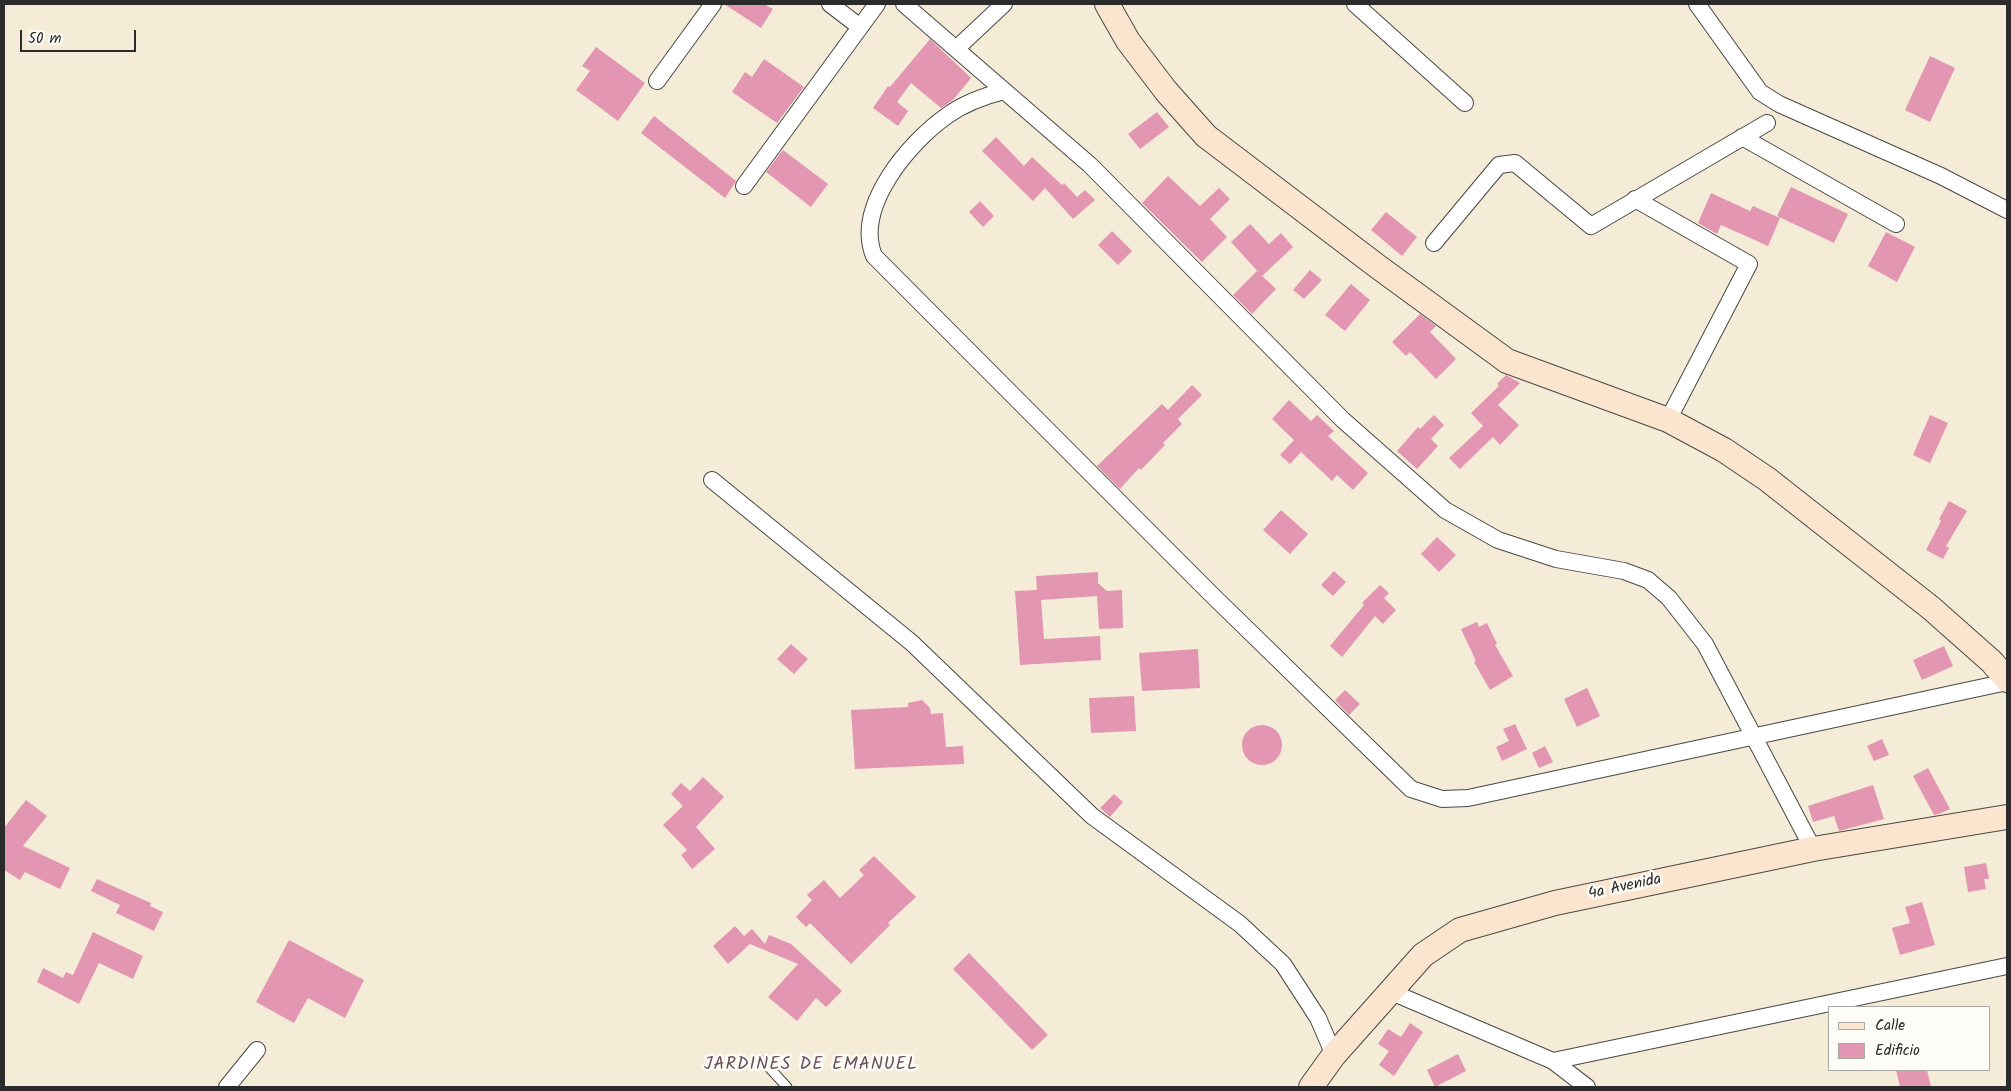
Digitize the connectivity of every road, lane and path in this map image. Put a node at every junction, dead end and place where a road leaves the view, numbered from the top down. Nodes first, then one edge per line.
1 (714, 4) edge
2 (830, 4) edge
3 (877, 4) edge
4 (904, 4) edge
5 (1004, 4) edge
6 (1107, 4) edge
7 (1355, 4) edge
8 (1697, 4) edge
9 (860, 27) junction
10 (956, 49) junction
11 (657, 81) dead end
12 (1004, 91) junction
13 (1466, 102) dead end
14 (1767, 123) dead end
15 (1742, 137) junction
16 (744, 186) dead end
17 (1635, 199) junction
18 (2007, 210) edge
19 (1896, 224) dead end
20 (1434, 243) dead end
21 (1668, 420) junction
22 (712, 480) dead end
23 (2007, 681) edge
24 (1753, 737) junction
25 (2007, 817) edge
26 (1813, 849) junction
27 (2007, 966) edge
28 (1389, 991) junction
29 (257, 1050) dead end
30 (1334, 1055) junction
31 (763, 1061) dead end
32 (1552, 1061) junction
33 (227, 1087) edge
34 (787, 1087) edge
35 (1311, 1087) edge
36 (1587, 1087) edge

1 - 11 street
2 - 9 street
3 - 9 street
4 - 10 street
5 - 10 street
6 - 21 street
7 - 13 street
8 - 18 street
9 - 16 street
10 - 12 street
12 - 24 street
12 - 24 street
14 - 15 street
15 - 17 street
15 - 19 street
17 - 20 street
17 - 21 street
21 - 23 street
22 - 30 street
23 - 24 street
24 - 26 street
25 - 26 street, 4a Avenida
26 - 28 street, 4a Avenida
27 - 32 street
28 - 30 street, 4a Avenida
28 - 32 street
29 - 33 street
30 - 35 street, 4a Avenida
31 - 34 lane
32 - 36 street

